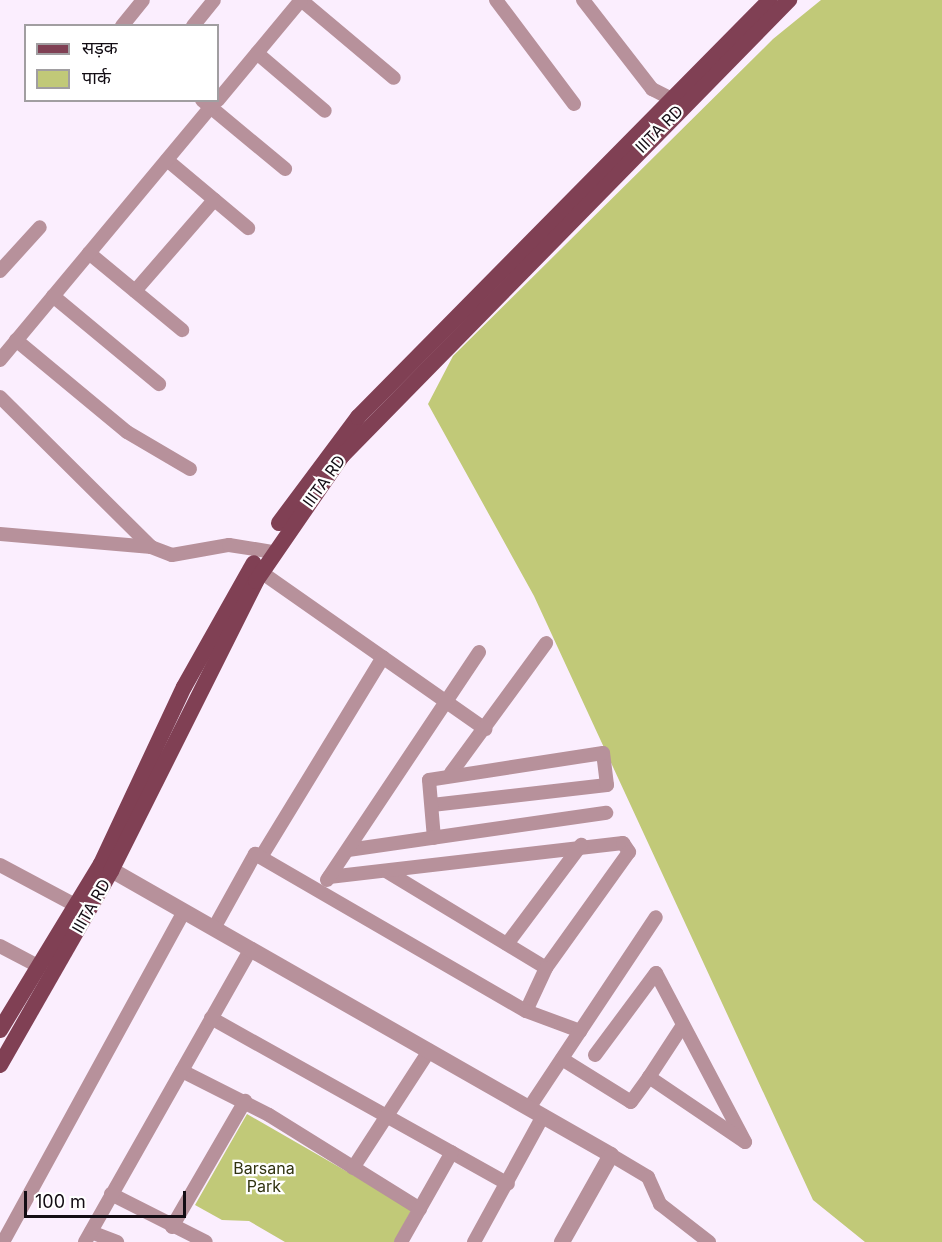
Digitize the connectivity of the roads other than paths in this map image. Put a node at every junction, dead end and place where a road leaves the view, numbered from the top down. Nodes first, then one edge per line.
1 (143, 0) edge
2 (214, 0) edge
3 (301, 0) edge
4 (583, 0) edge
5 (770, 0) edge
6 (789, 0) edge
7 (505, 3) edge
8 (124, 24) edge
9 (195, 24) edge
10 (257, 53) junction
11 (394, 78) dead end
12 (219, 94) edge
13 (670, 98) junction
14 (212, 102) edge
15 (574, 105) dead end
16 (325, 111) dead end
17 (167, 160) junction
18 (285, 168) dead end
19 (214, 200) junction
20 (40, 227) dead end
21 (248, 228) dead end
22 (89, 253) junction
23 (0, 271) edge
24 (135, 291) junction
25 (53, 296) junction
26 (182, 330) dead end
27 (16, 340) junction
28 (0, 360) edge
29 (159, 384) dead end
30 (0, 397) edge
31 (372, 412) junction
32 (189, 469) dead end
33 (0, 534) edge
34 (151, 547) junction
35 (267, 551) junction
36 (261, 572) junction
37 (546, 643) dead end
38 (479, 652) dead end
39 (383, 657) junction
40 (447, 701) junction
41 (485, 729) junction
42 (451, 773) junction
43 (432, 805) junction
44 (606, 813) dead end
45 (435, 837) junction
46 (581, 845) junction
47 (348, 850) junction
48 (261, 857) junction
49 (0, 865) edge
50 (106, 868) junction
51 (386, 871) junction
52 (329, 878) junction
53 (321, 890) junction
54 (75, 905) junction
55 (184, 911) junction
56 (657, 917) dead end
57 (214, 928) junction
58 (507, 944) junction
59 (0, 946) edge
60 (251, 949) junction
61 (36, 965) junction
62 (546, 968) junction
63 (526, 1011) junction
64 (211, 1018) junction
65 (683, 1025) junction
66 (0, 1030) edge
67 (580, 1031) junction
68 (429, 1051) junction
69 (595, 1055) dead end
70 (561, 1059) junction
71 (0, 1065) edge
72 (182, 1071) junction
73 (650, 1077) junction
74 (245, 1101) junction
75 (536, 1112) junction
76 (387, 1116) junction
77 (452, 1152) junction
78 (611, 1155) junction
79 (353, 1168) junction
80 (508, 1184) junction
81 (111, 1194) junction
82 (420, 1209) junction
83 (172, 1227) junction
84 (88, 1237) edge
85 (3, 1242) edge
86 (117, 1242) edge
87 (206, 1242) edge
88 (401, 1242) edge
89 (474, 1242) edge
90 (562, 1242) edge
91 (710, 1242) edge

1 - 8 street
2 - 9 street
3 - 10 street
3 - 11 street
4 - 13 street
5 - 13 main road, IIITA RD
6 - 31 main road, IIITA RD
7 - 15 street
10 - 12 street
10 - 16 street
13 - 31 main road, IIITA RD
14 - 17 street
14 - 18 street
17 - 19 street
17 - 22 street
19 - 21 street
19 - 24 street
20 - 23 street
22 - 24 street
22 - 25 street
24 - 26 street
25 - 27 street
25 - 29 street
27 - 28 street
27 - 32 street
30 - 34 street
31 - 35 main road, IIITA RD
33 - 34 street
34 - 35 street
35 - 36 main road, IIITA RD
35 - 50 main road, IIITA RD
36 - 39 street
36 - 50 main road, IIITA RD
37 - 41 street
38 - 40 street
39 - 40 street
39 - 48 street
40 - 41 street
40 - 47 street
41 - 42 street
42 - 43 street
42 - 43 street
43 - 45 street
44 - 45 street
45 - 47 street
46 - 51 street
46 - 58 street
46 - 62 street
47 - 52 street
48 - 53 street
48 - 57 street
49 - 54 street
50 - 54 main road, IIITA RD
50 - 55 street
50 - 71 main road, IIITA RD
51 - 52 street
51 - 58 street
52 - 53 street
53 - 63 street
54 - 61 main road, IIITA RD
55 - 57 street
55 - 85 street
56 - 67 street
57 - 60 street
58 - 62 street
59 - 61 street
60 - 64 street
60 - 68 street
61 - 66 main road, IIITA RD
62 - 63 street
63 - 67 street
64 - 72 street
64 - 76 street
65 - 69 street
65 - 73 street
65 - 73 street
67 - 70 street
68 - 75 street
68 - 76 street
70 - 73 street
70 - 75 street
72 - 74 street
72 - 81 street
74 - 79 street
74 - 83 street
75 - 78 street
75 - 80 street
76 - 77 street
76 - 79 street
77 - 80 street
77 - 82 street
78 - 90 street
78 - 91 street
79 - 82 street
80 - 89 street
81 - 83 street
81 - 84 street
82 - 88 street
83 - 87 street
84 - 86 street

